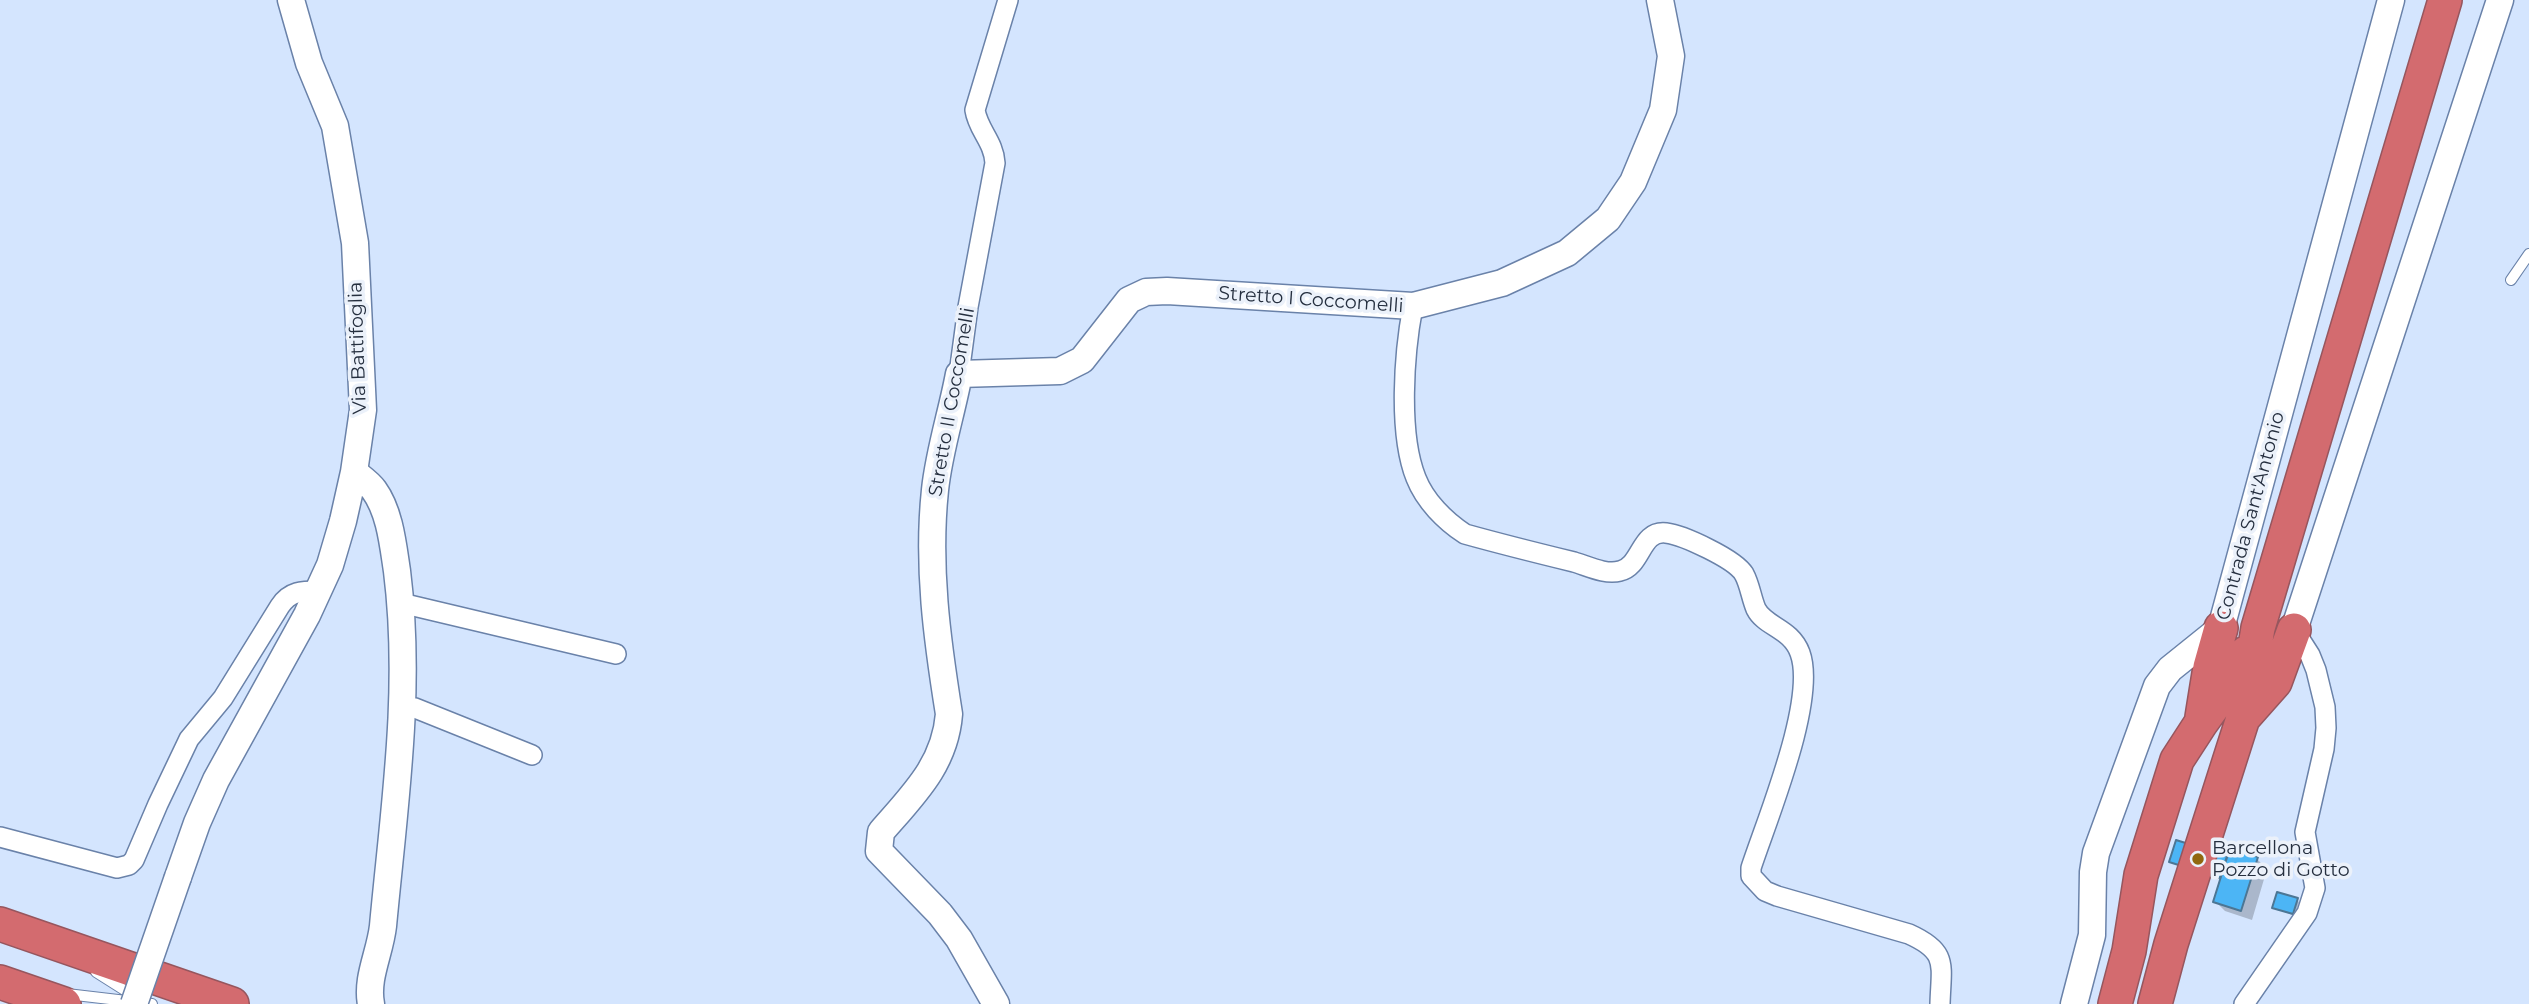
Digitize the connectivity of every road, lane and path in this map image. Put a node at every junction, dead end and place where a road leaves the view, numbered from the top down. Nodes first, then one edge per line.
1 (291, 0) edge
2 (1008, 0) edge
3 (1660, 0) edge
4 (2391, 0) edge
5 (2445, 0) edge
6 (2500, 0) edge
7 (2529, 254) edge
8 (2511, 280) dead end
9 (1413, 306) junction
10 (959, 374) junction
11 (354, 471) junction
12 (319, 591) junction
13 (401, 603) junction
14 (2221, 628) junction
15 (2258, 628) junction
16 (2294, 630) junction
17 (616, 654) dead end
18 (2275, 682) junction
19 (402, 707) junction
20 (2243, 718) junction
21 (2201, 723) junction
22 (532, 755) dead end
23 (2241, 770) junction
24 (0, 837) edge
25 (0, 924) edge
26 (2159, 934) junction
27 (39, 937) junction
28 (11, 986) edge
29 (2149, 999) edge
30 (64, 1004) edge
31 (134, 1004) edge
32 (148, 1004) edge
33 (232, 1004) edge
34 (371, 1004) edge
35 (996, 1004) edge
36 (1940, 1004) edge
37 (2074, 1004) edge
38 (2244, 1004) edge

1 - 11 street, Via Battifoglia
2 - 10 street, Stretto II Coccomelli
3 - 9 street, Stretto I Coccomelli
4 - 14 street, Contrada Sant'Antonio
5 - 15 highway
6 - 16 street
7 - 8 lane
9 - 10 street, Stretto I Coccomelli
9 - 36 street
10 - 35 street, Stretto II Coccomelli
11 - 12 street, Via Battifoglia
11 - 13 street
12 - 24 street
12 - 31 street, Via Battifoglia, bridge
13 - 17 street
13 - 19 street
14 - 21 highway
14 - 37 street, Contrada Sant'Antonio
15 - 20 highway
15 - 21 highway
16 - 18 highway
16 - 38 street
18 - 20 highway
18 - 23 highway
19 - 22 street
19 - 34 street
20 - 23 highway
20 - 26 highway
20 - 29 highway
21 - 26 highway
21 - 29 highway
23 - 29 highway
25 - 27 highway
26 - 29 highway
27 - 32 lane
27 - 33 highway
28 - 30 highway
28 - 32 lane

